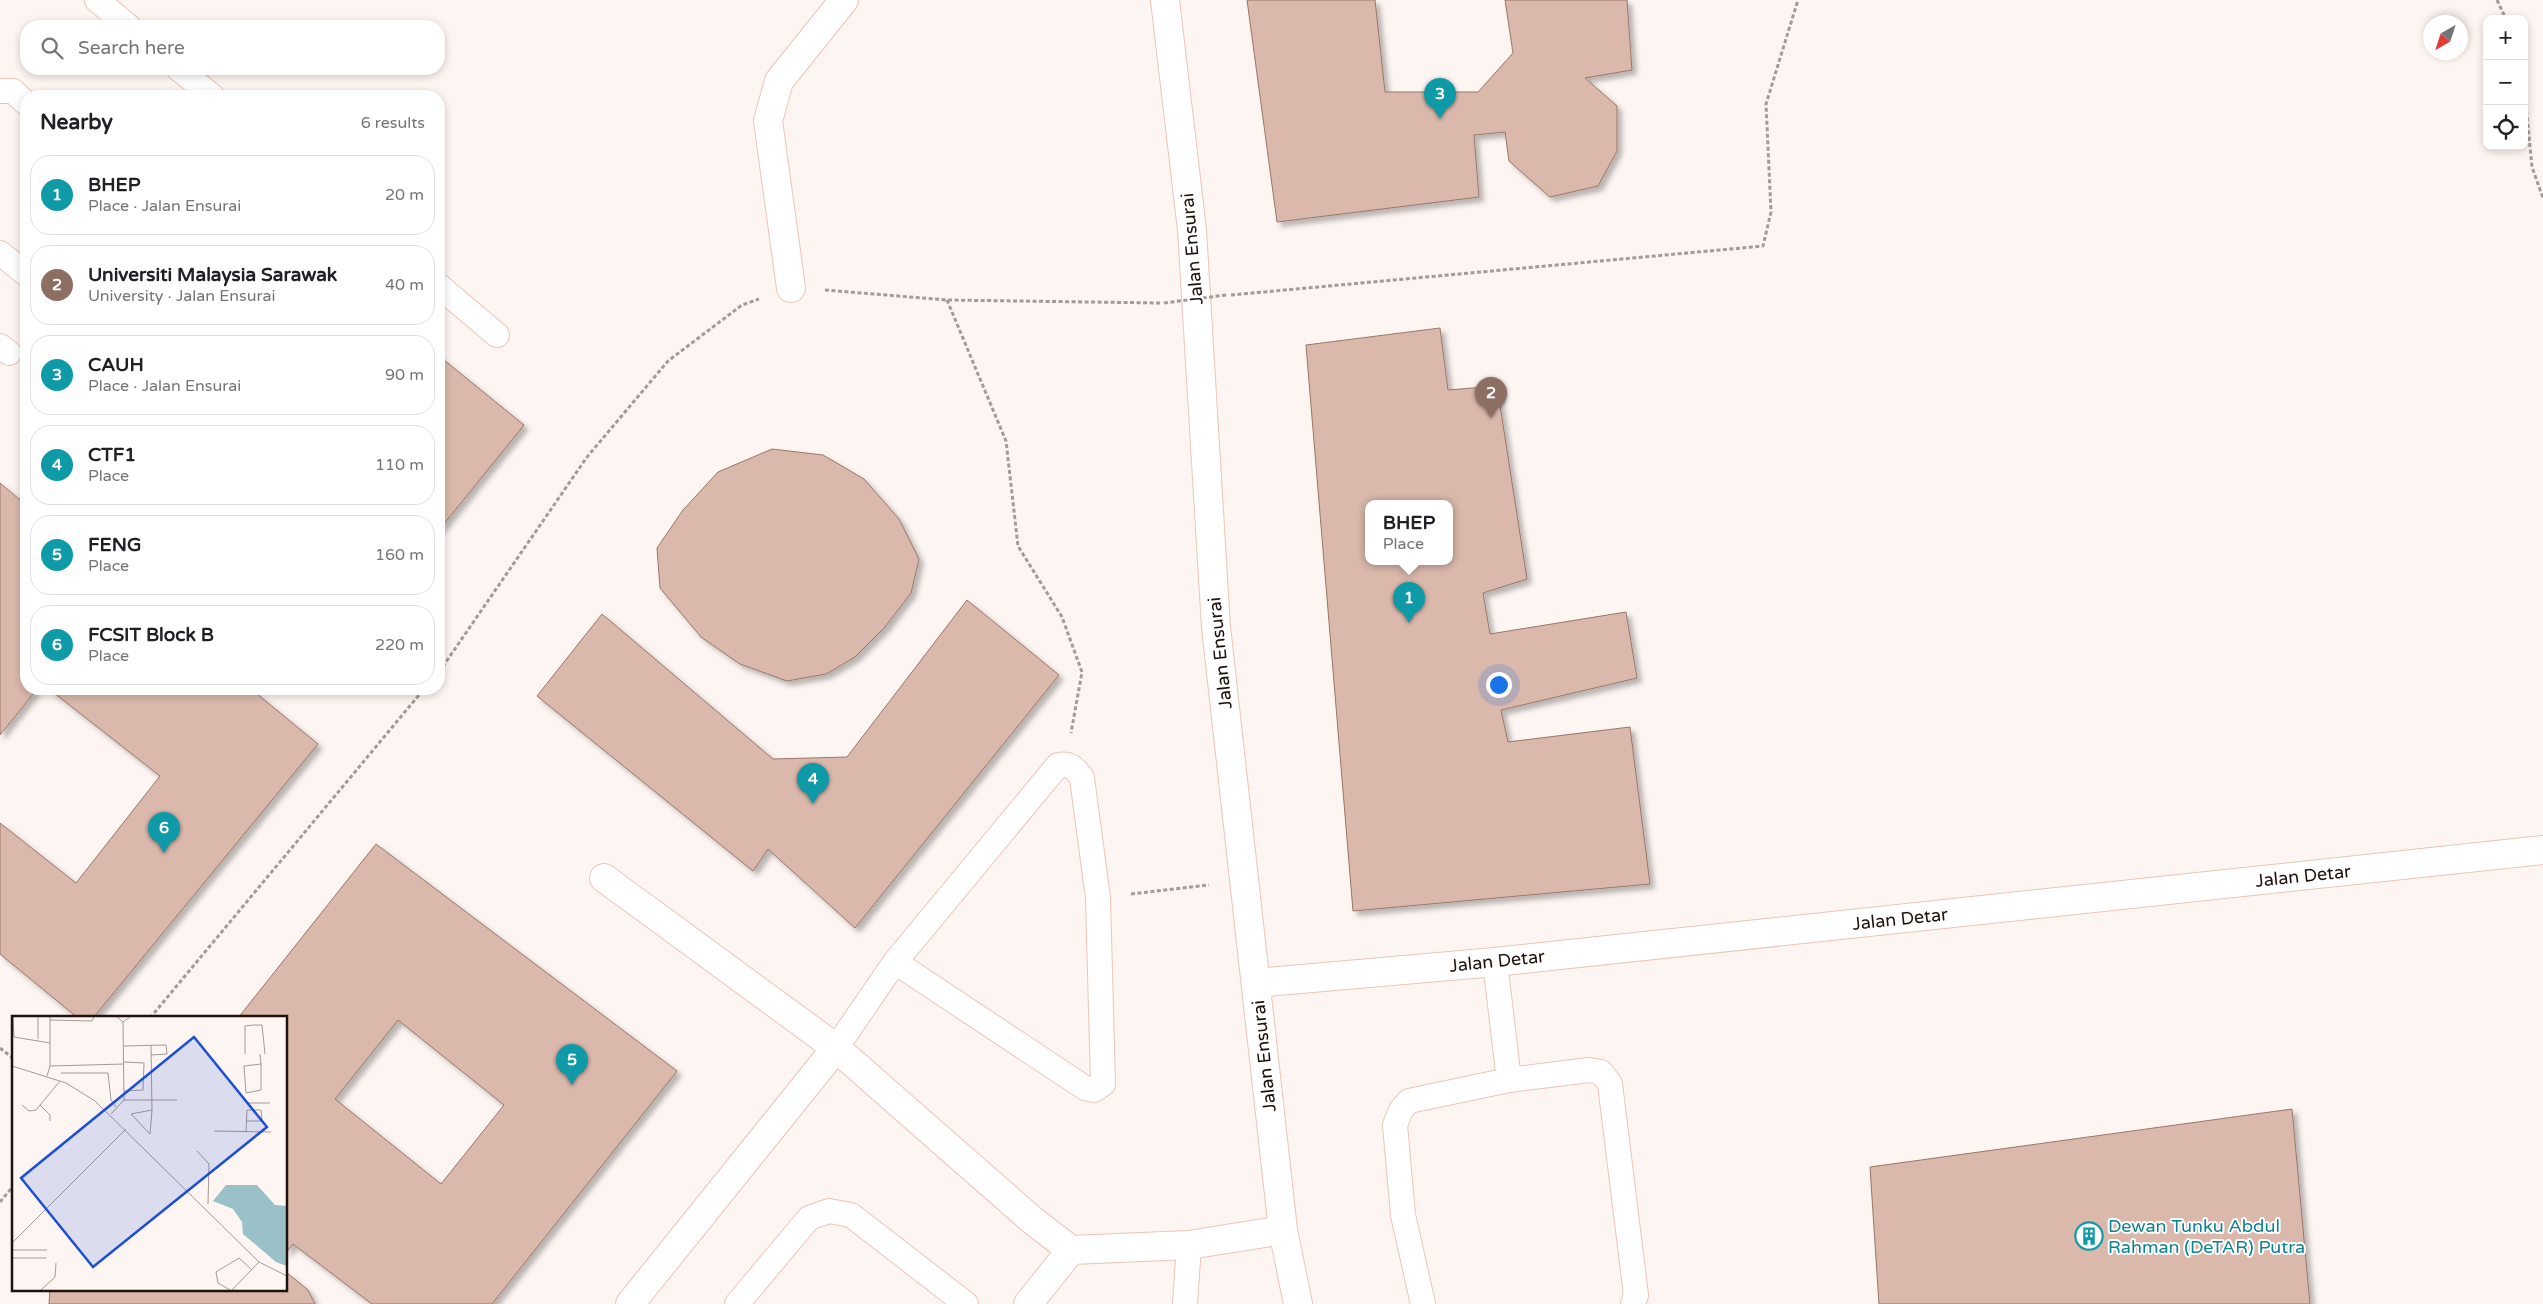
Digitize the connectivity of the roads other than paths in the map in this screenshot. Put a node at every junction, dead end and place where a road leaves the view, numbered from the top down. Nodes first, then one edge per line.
1 (97, 0) edge
2 (844, 0) edge
3 (1165, 0) edge
4 (121, 20) edge
5 (186, 75) edge
6 (0, 90) edge
7 (205, 90) edge
8 (20, 97) edge
9 (0, 252) edge
10 (20, 269) edge
11 (791, 288) road end
12 (445, 291) edge
13 (497, 335) dead end
14 (2543, 850) edge
15 (604, 878) dead end
16 (895, 962) junction
17 (1495, 962) junction
18 (1256, 983) junction
19 (836, 1048) junction
20 (1508, 1080) junction
21 (1283, 1230) junction
22 (1189, 1245) junction
23 (1071, 1250) junction
24 (630, 1304) edge
25 (737, 1304) edge
26 (966, 1304) edge
27 (1028, 1304) edge
28 (1185, 1304) edge
29 (1298, 1304) edge
30 (1423, 1304) edge
31 (1633, 1304) edge

1 - 4 lane
2 - 11 street
3 - 18 street, Jalan Ensurai
5 - 7 lane
6 - 8 lane
9 - 10 lane
12 - 13 lane
14 - 17 street, Jalan Detar
15 - 19 street
16 - 16 lane
16 - 19 lane
17 - 18 street, Jalan Detar
17 - 20 lane
18 - 21 street, Jalan Ensurai
19 - 23 street
19 - 24 street
20 - 30 lane
20 - 31 lane
21 - 22 street
21 - 29 street, Jalan Ensurai
22 - 23 street
22 - 28 lane
23 - 27 street
25 - 26 lane

